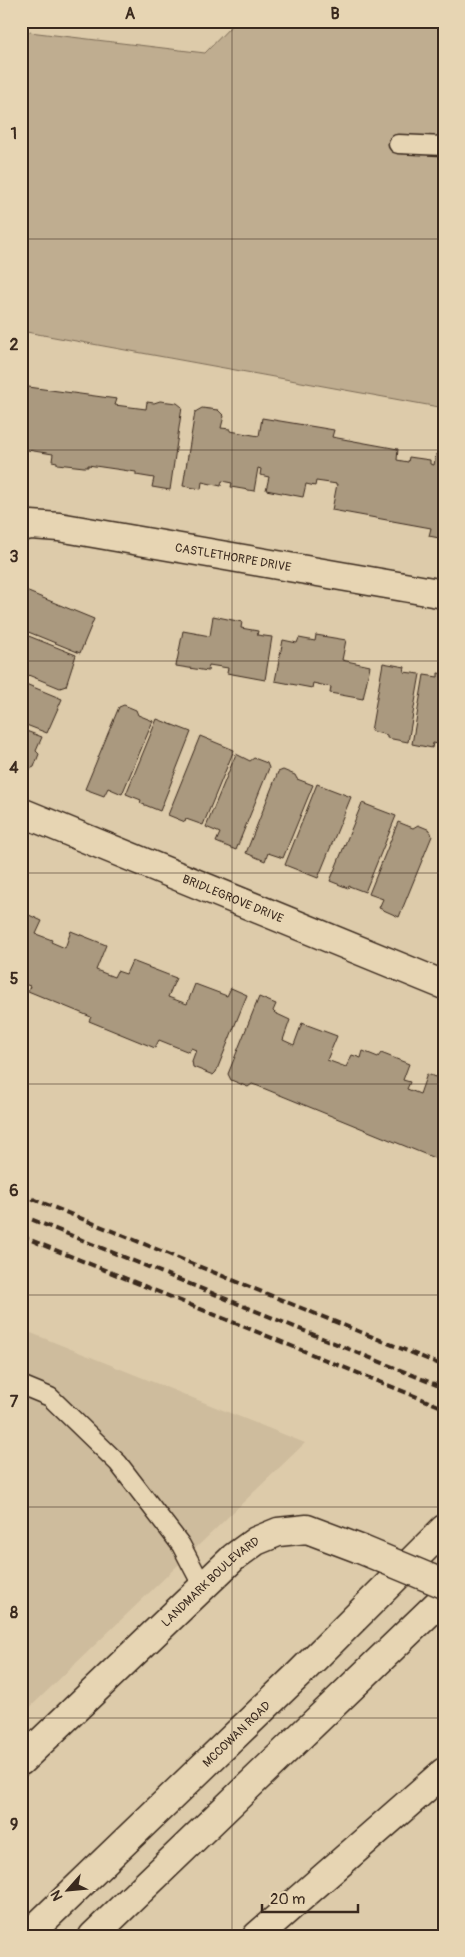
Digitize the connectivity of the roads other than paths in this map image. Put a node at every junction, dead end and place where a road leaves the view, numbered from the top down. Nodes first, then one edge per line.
1 (398, 144) dead end
2 (444, 146) edge
3 (21, 527) edge
4 (444, 594) edge
5 (21, 812) edge
6 (444, 985) edge
7 (21, 1385) edge
8 (444, 1529) edge
9 (444, 1584) edge
10 (203, 1587) junction
11 (444, 1598) edge
12 (21, 1761) edge
13 (444, 1772) edge
14 (27, 1936) edge
15 (93, 1936) edge
16 (257, 1936) edge

1 - 2 lane
3 - 4 street, CASTLETHORPE DRIVE
5 - 6 street, BRIDLEGROVE DRIVE
7 - 10 lane
8 - 14 street, MCCOWAN ROAD
9 - 10 street, LANDMARK BOULEVARD, bridge
10 - 12 street, LANDMARK BOULEVARD
11 - 15 street
13 - 16 street

